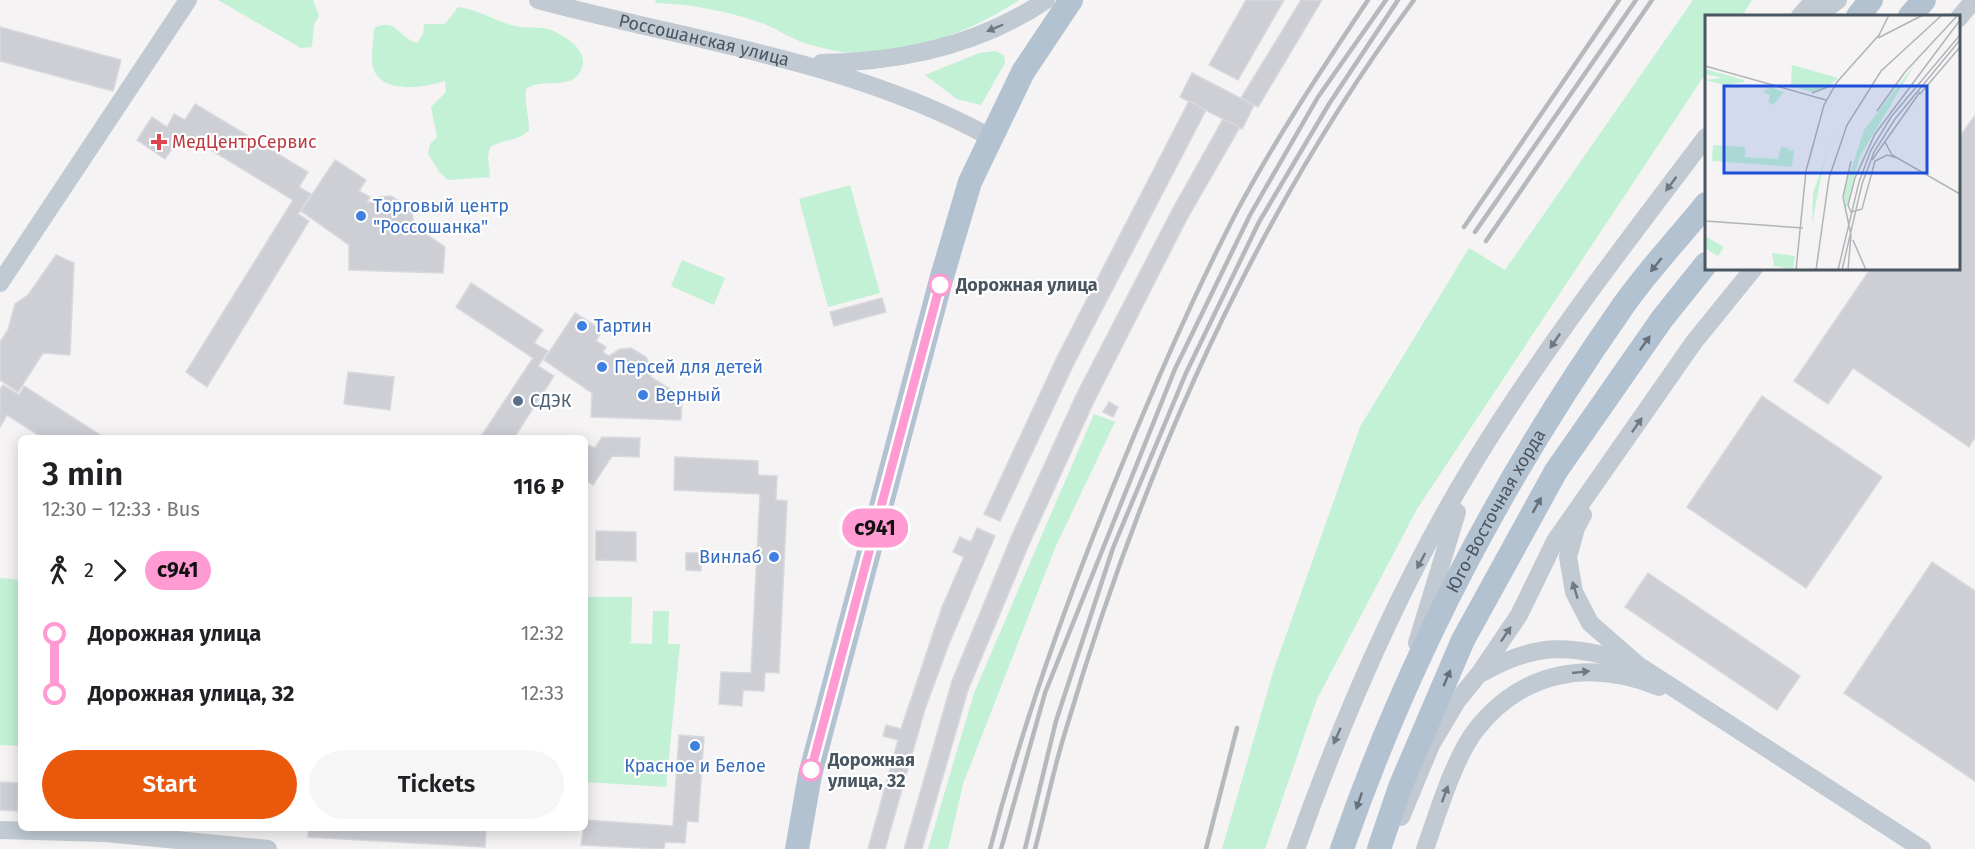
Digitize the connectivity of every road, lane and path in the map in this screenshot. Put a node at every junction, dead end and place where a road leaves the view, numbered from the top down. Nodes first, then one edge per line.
1 (188, 0) edge
2 (538, 0) edge
3 (1047, 0) edge
4 (1071, 0) edge
5 (1814, 0) edge
6 (1838, 0) edge
7 (1871, 0) edge
8 (1924, 0) edge
9 (1934, 0) edge
10 (1974, 0) edge
11 (1801, 15) edge
12 (1817, 15) edge
13 (1859, 15) edge
14 (1911, 15) edge
15 (1925, 15) edge
16 (1960, 18) edge
17 (802, 63) junction
18 (990, 137) junction
19 (1705, 140) edge
20 (1705, 206) edge
21 (1705, 266) edge
22 (1752, 270) edge
23 (0, 283) edge
24 (1471, 467) junction
25 (1604, 473) junction
26 (1638, 665) junction
27 (1479, 674) junction
28 (1406, 687) junction
29 (1694, 702) junction
30 (0, 830) edge
31 (18, 831) edge
32 (35, 831) edge
33 (268, 849) edge
34 (797, 849) edge
35 (1296, 849) edge
36 (1342, 849) edge
37 (1379, 849) edge
38 (1387, 849) edge
39 (1425, 849) edge
40 (1922, 849) edge

1 - 23 street
2 - 17 street, Россошанская улица
3 -> 17 street, Россошанская улица
4 - 18 main road
5 - 11 street
6 - 12 street
7 - 13 main road
8 - 14 main road
9 - 15 street
10 - 16 street
17 - 18 street, Россошанская улица
18 - 34 main road
19 -> 24 street
20 -> 28 main road, Юго-Восточная хорда
37 -> 21 main road, Юго-Восточная хорда
25 -> 22 street
24 - 28 street
24 -> 35 street
26 -> 25 street
27 -> 25 street
26 - 27 street
26 - 29 street
27 - 38 street
28 -> 36 main road, Юго-Восточная хорда
39 -> 29 street
29 - 40 street
30 - 31 street
32 - 33 street

